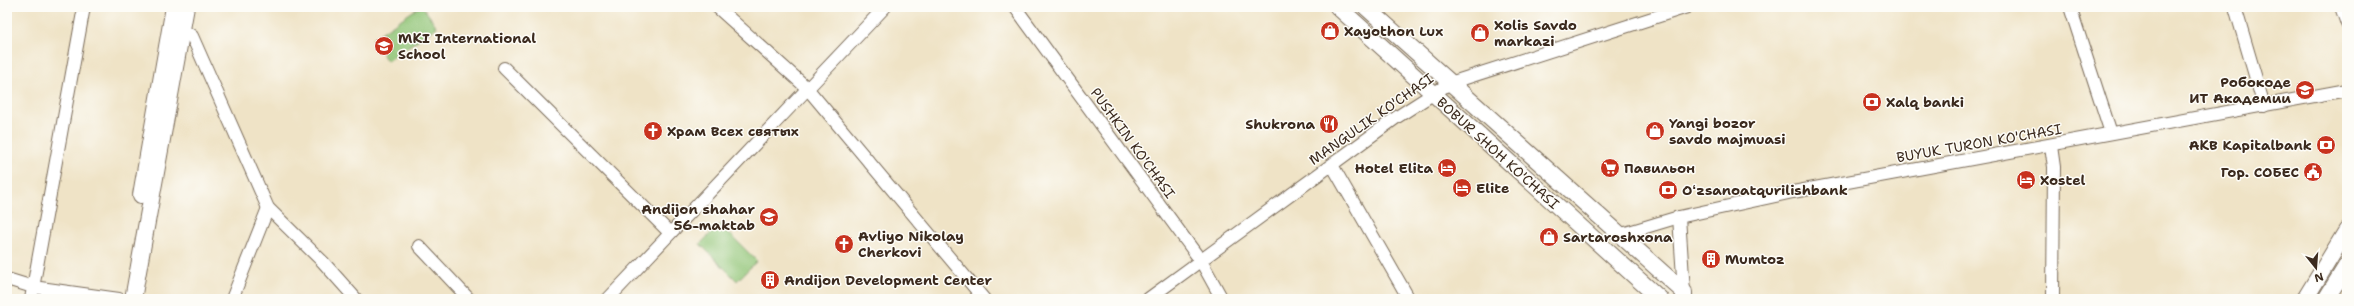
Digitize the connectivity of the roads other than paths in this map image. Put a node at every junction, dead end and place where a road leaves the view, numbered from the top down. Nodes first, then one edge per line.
1 (84, 7) edge
2 (174, 7) edge
3 (186, 7) edge
4 (717, 7) edge
5 (885, 7) edge
6 (1015, 7) edge
7 (1338, 7) edge
8 (1366, 7) edge
9 (1687, 7) edge
10 (2070, 7) edge
11 (2235, 7) edge
12 (2341, 7) edge
13 (1670, 9) edge
14 (2347, 24) edge
15 (183, 30) junction
16 (504, 68) dead end
17 (1450, 83) junction
18 (807, 88) junction
19 (2347, 90) edge
20 (1432, 93) junction
21 (2264, 106) junction
22 (2111, 133) junction
23 (2051, 146) junction
24 (1332, 165) junction
25 (268, 208) junction
26 (1679, 217) junction
27 (2347, 230) edge
28 (670, 233) junction
29 (1619, 235) junction
30 (419, 246) dead end
31 (1201, 261) junction
32 (2347, 265) edge
33 (7, 278) edge
34 (32, 293) edge
35 (1684, 296) edge
36 (119, 299) edge
37 (123, 299) edge
38 (133, 299) edge
39 (232, 299) edge
40 (356, 299) edge
41 (468, 299) edge
42 (608, 299) edge
43 (984, 299) edge
44 (1148, 299) edge
45 (1222, 299) edge
46 (1409, 299) edge
47 (1660, 299) edge
48 (2053, 299) edge
49 (2305, 299) edge
50 (2326, 299) edge

1 - 34 street
2 - 37 main road
3 - 15 main road
4 - 18 street
5 - 18 street
6 - 31 street, PUSHKIN KO'CHASI
7 - 20 main road, BOBUR SHOH KO'CHASI
8 - 17 main road, BOBUR SHOH KO'CHASI
9 - 13 street, MANGULIK KO'CHASI
10 - 22 street
11 - 21 street
12 - 14 street
13 - 17 street, MANGULIK KO'CHASI
15 - 25 street
15 - 38 main road
16 - 28 street
17 - 20 street, MANGULIK KO'CHASI
17 - 29 main road, BOBUR SHOH KO'CHASI
18 - 28 street
18 - 43 street
19 - 21 street, BUYUK TURON KO'CHASI
20 - 24 street, MANGULIK KO'CHASI
20 - 47 main road, BOBUR SHOH KO'CHASI
21 - 22 street, BUYUK TURON KO'CHASI
22 - 23 street, BUYUK TURON KO'CHASI
23 - 26 street, BUYUK TURON KO'CHASI
23 - 48 street
24 - 31 street, MANGULIK KO'CHASI
24 - 46 street
25 - 39 street
25 - 40 street
26 - 29 street, BUYUK TURON KO'CHASI
26 - 35 street
27 - 49 main road
28 - 42 street
29 - 35 main road, BOBUR SHOH KO'CHASI
30 - 41 street
31 - 44 street, MANGULIK KO'CHASI
31 - 45 street, PUSHKIN KO'CHASI
32 - 50 main road
33 - 34 street
34 - 36 street

